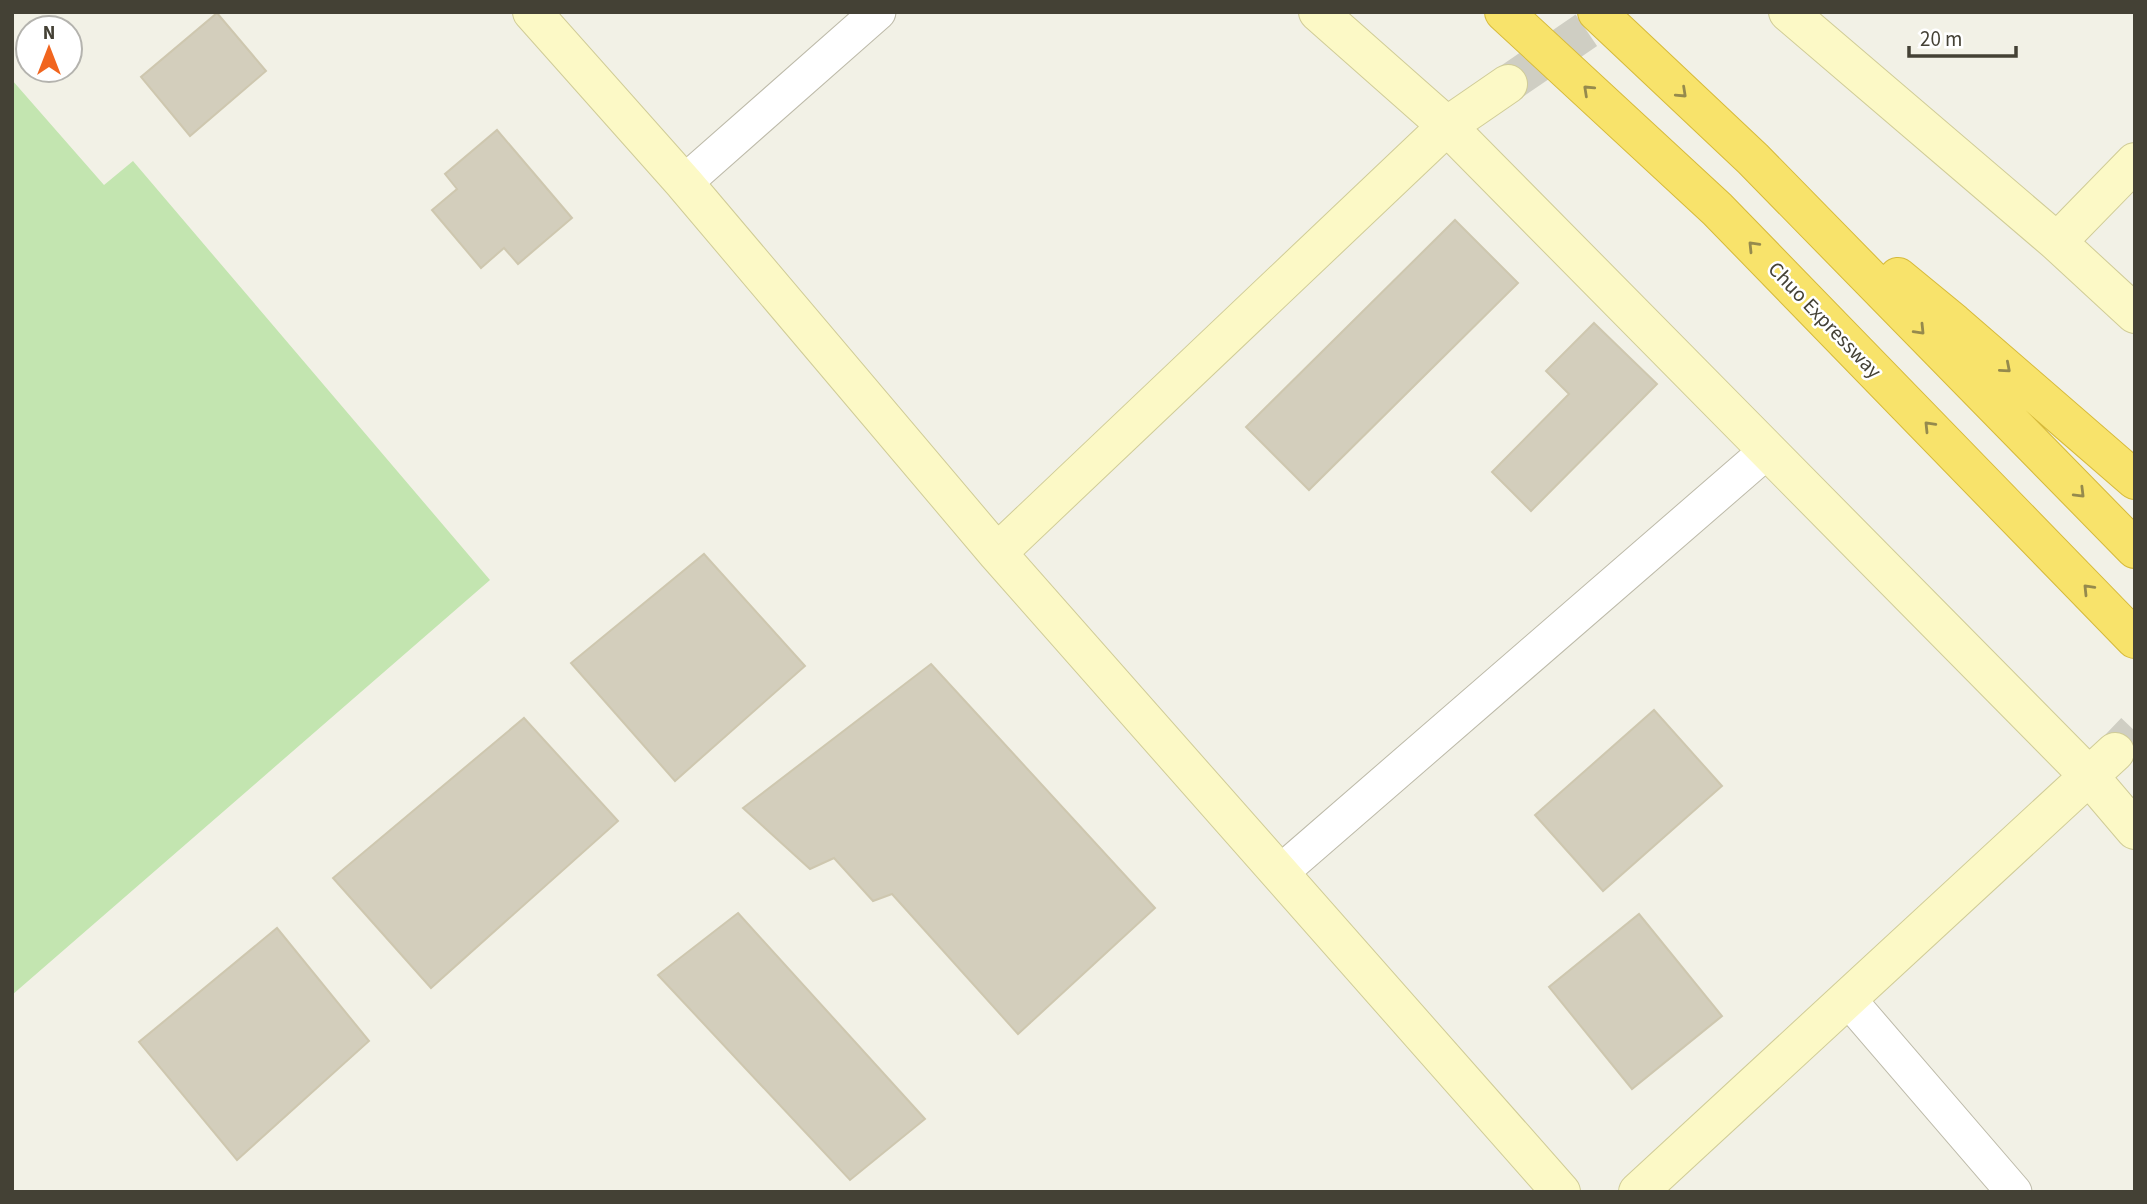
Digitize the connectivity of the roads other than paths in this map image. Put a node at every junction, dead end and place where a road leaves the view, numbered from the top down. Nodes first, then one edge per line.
1 (532, 12) edge
2 (878, 12) edge
3 (1318, 12) edge
4 (1504, 12) edge
5 (1597, 12) edge
6 (1788, 12) edge
7 (1508, 84) tunnel mouth
8 (1447, 126) junction
9 (1753, 159) junction
10 (2135, 162) edge
11 (684, 183) junction
12 (2057, 242) junction
13 (2135, 314) edge
14 (1768, 450) junction
15 (2135, 480) edge
16 (2135, 549) edge
17 (997, 552) junction
18 (2135, 639) edge
19 (2102, 764) junction
20 (2135, 830) edge
21 (1281, 872) junction
22 (1847, 999) junction
23 (1561, 1192) edge
24 (1638, 1192) edge
25 (2014, 1192) edge

1 - 11 street
2 - 11 street
3 - 8 street
18 -> 4 highway, Chuo Expressway
5 -> 9 highway
6 - 12 street
7 - 8 street
8 - 14 street
8 - 17 street
9 -> 15 highway
9 -> 16 highway
10 - 12 street
11 - 17 street
12 - 13 street
14 - 19 street
14 - 21 street
17 - 21 street
19 - 20 street
19 - 22 street
21 - 23 street
22 - 24 street
22 - 25 street

